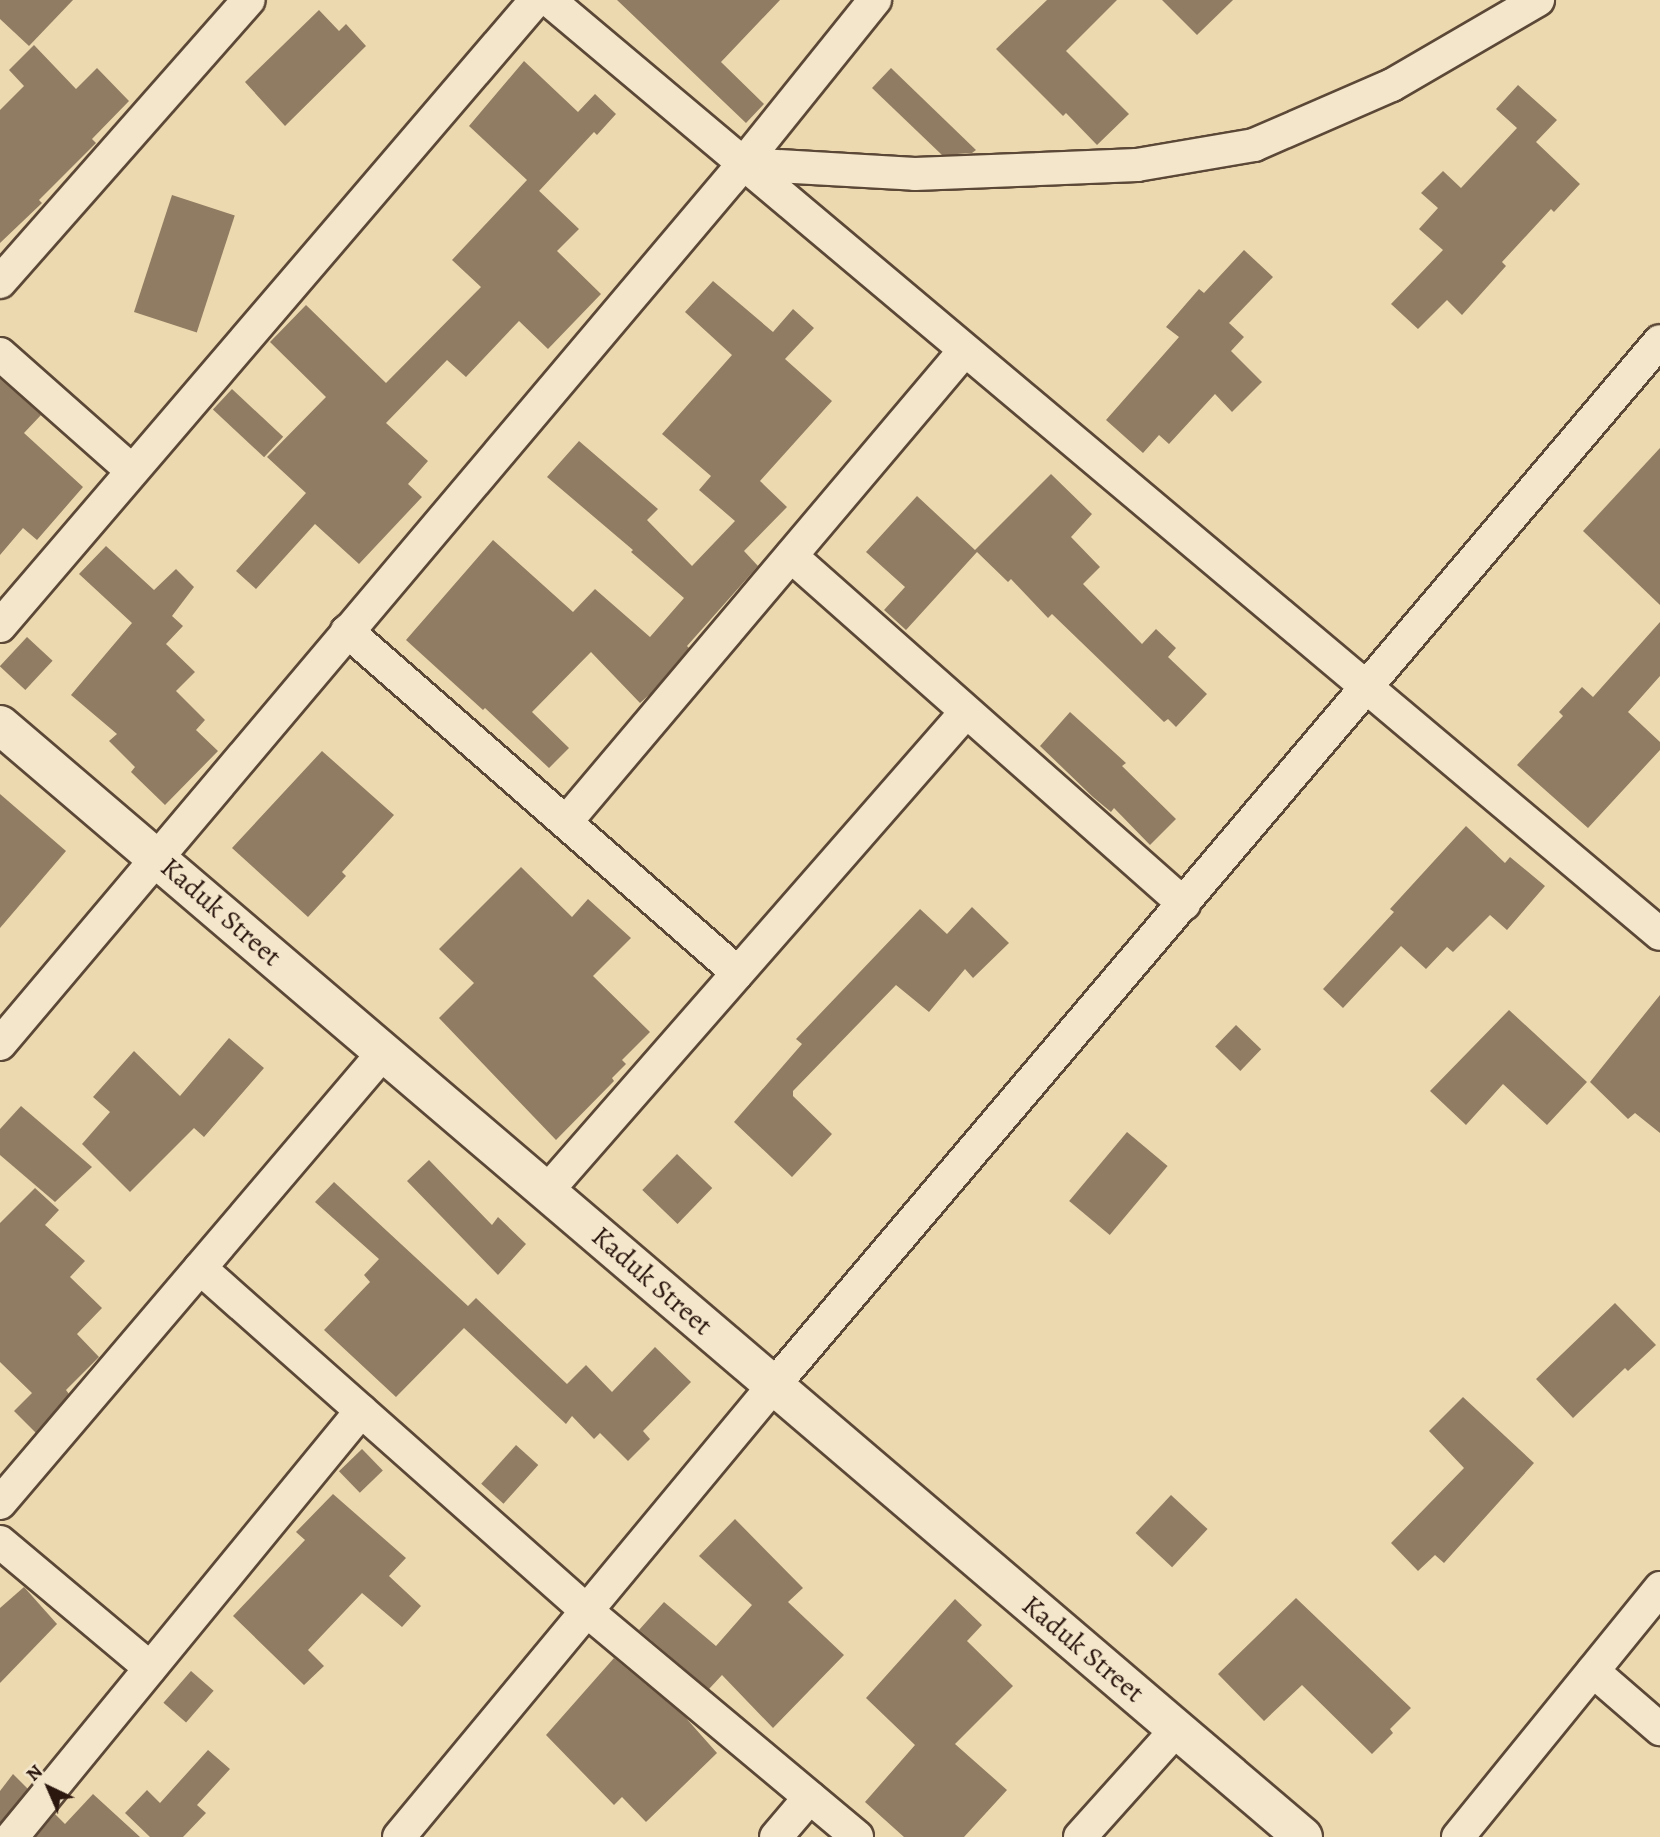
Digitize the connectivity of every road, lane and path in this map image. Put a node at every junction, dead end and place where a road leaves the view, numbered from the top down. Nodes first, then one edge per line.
1 (249, 0) edge
2 (536, 0) edge
3 (549, 0) edge
4 (875, 0) edge
5 (1538, 0) edge
6 (743, 164) junction
7 (0, 282) edge
8 (1660, 341) edge
9 (964, 351) junction
10 (0, 354) edge
11 (131, 470) junction
12 (791, 556) junction
13 (0, 626) edge
14 (347, 631) junction
15 (1366, 690) junction
16 (966, 712) junction
17 (0, 725) edge
18 (566, 822) junction
19 (157, 858) junction
20 (1184, 904) junction
21 (1660, 934) edge
22 (738, 973) junction
23 (0, 1044) edge
24 (384, 1052) junction
25 (547, 1191) junction
26 (200, 1268) junction
27 (774, 1385) junction
28 (361, 1411) junction
29 (0, 1503) edge
30 (0, 1542) edge
31 (1660, 1588) edge
32 (587, 1611) junction
33 (150, 1668) junction
34 (1593, 1671) junction
35 (1660, 1728) edge
36 (1177, 1729) junction
37 (810, 1797) junction
38 (12, 1837) edge
39 (399, 1837) edge
40 (776, 1837) edge
41 (857, 1837) edge
42 (1080, 1837) edge
43 (1303, 1837) edge
44 (1458, 1837) edge

1 - 7 street
2 - 11 street
3 - 6 street
4 - 6 street
5 - 6 street
6 - 9 street
6 - 14 street
8 - 15 street
9 - 12 street
9 - 15 street
10 - 11 street
11 - 13 street
12 - 16 street
12 - 18 street
14 - 18 street
14 - 19 street
15 - 20 street
15 - 21 street
16 - 20 street
16 - 22 street
17 - 19 street, Kaduk Street
18 - 22 street
19 - 23 street
19 - 24 street, Kaduk Street
20 - 27 street
22 - 25 street
24 - 25 street, Kaduk Street
24 - 26 street
25 - 27 street, Kaduk Street
26 - 28 street
26 - 29 street
27 - 32 street
27 - 36 street, Kaduk Street
28 - 32 street
28 - 33 street
30 - 33 street
31 - 34 street
32 - 37 street
32 - 39 street
33 - 38 street
34 - 35 street
34 - 44 street
36 - 42 street
36 - 43 street, Kaduk Street
37 - 40 street
37 - 41 street

